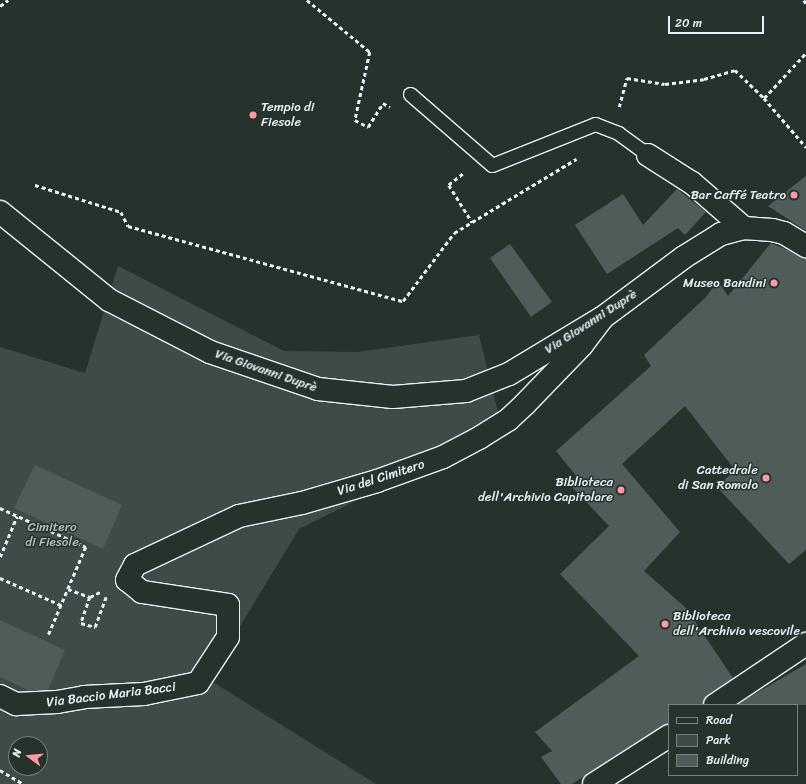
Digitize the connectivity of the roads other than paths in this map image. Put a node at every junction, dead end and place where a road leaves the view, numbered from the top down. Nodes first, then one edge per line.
1 (410, 94) dead end
2 (648, 154) joint
3 (0, 212) edge
4 (744, 228) junction
5 (806, 246) edge
6 (602, 318) junction
7 (118, 584) joint
8 (806, 644) edge
9 (0, 696) edge
10 (716, 704) edge
11 (668, 737) edge
12 (594, 784) edge

1 - 2 lane
2 - 4 street
3 - 6 street, Via Giovanni Duprè
4 - 5 street, Via Giovanni Duprè
4 - 6 street, Via Giovanni Duprè
6 - 7 street, Via del Cimitero
7 - 9 street, Via Baccio Maria Bacci
8 - 10 street
11 - 12 street

